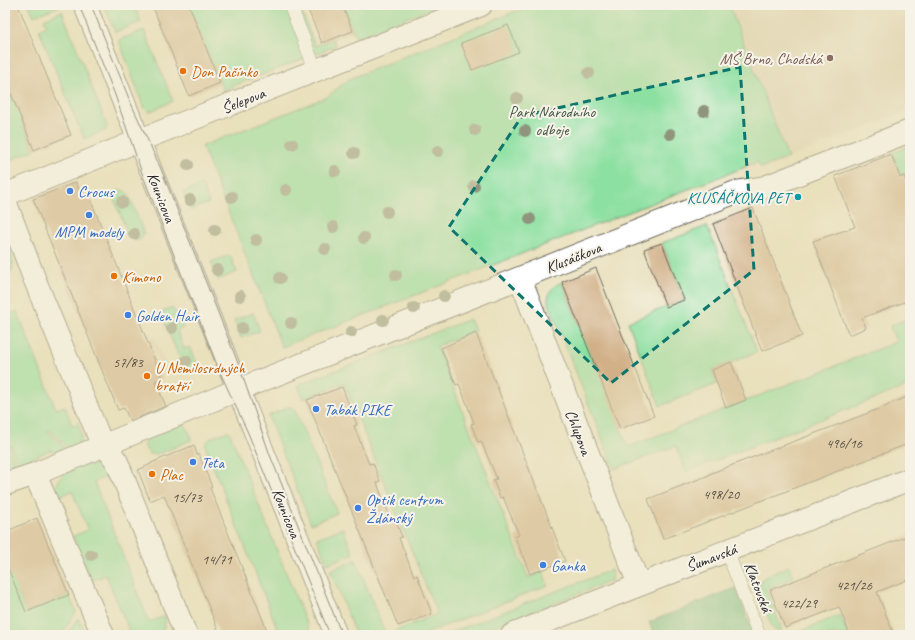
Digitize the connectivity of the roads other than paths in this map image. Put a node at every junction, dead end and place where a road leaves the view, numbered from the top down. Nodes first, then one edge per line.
1 (85, 5) edge
2 (290, 5) edge
3 (481, 5) edge
4 (449, 11) edge
5 (316, 71) junction
6 (910, 131) edge
7 (140, 140) junction
8 (5, 195) edge
9 (5, 201) edge
10 (520, 278) junction
11 (238, 390) junction
12 (106, 445) junction
13 (35, 474) junction
14 (910, 479) edge
15 (5, 484) edge
16 (727, 551) junction
17 (639, 585) junction
18 (103, 635) edge
19 (186, 635) edge
20 (336, 635) edge
21 (512, 635) edge
22 (759, 635) edge

1 - 7 street, Kounicova
2 - 5 lane
3 - 4 street, Šelepova
4 - 5 street, Šelepova
5 - 7 street, Šelepova
6 - 10 street, Klusáčkova
7 - 8 street, Šelepova
7 - 11 street, Kounicova
9 - 12 street
10 - 11 street, Klusáčkova
10 - 17 street, Chlupova
11 - 12 street
11 - 20 street, Kounicova
12 - 13 street
12 - 19 street
13 - 15 street
13 - 18 street
14 - 16 street, Šumavská
16 - 17 street, Šumavská
16 - 22 lane, Klatovská
17 - 21 street, Šumavská

